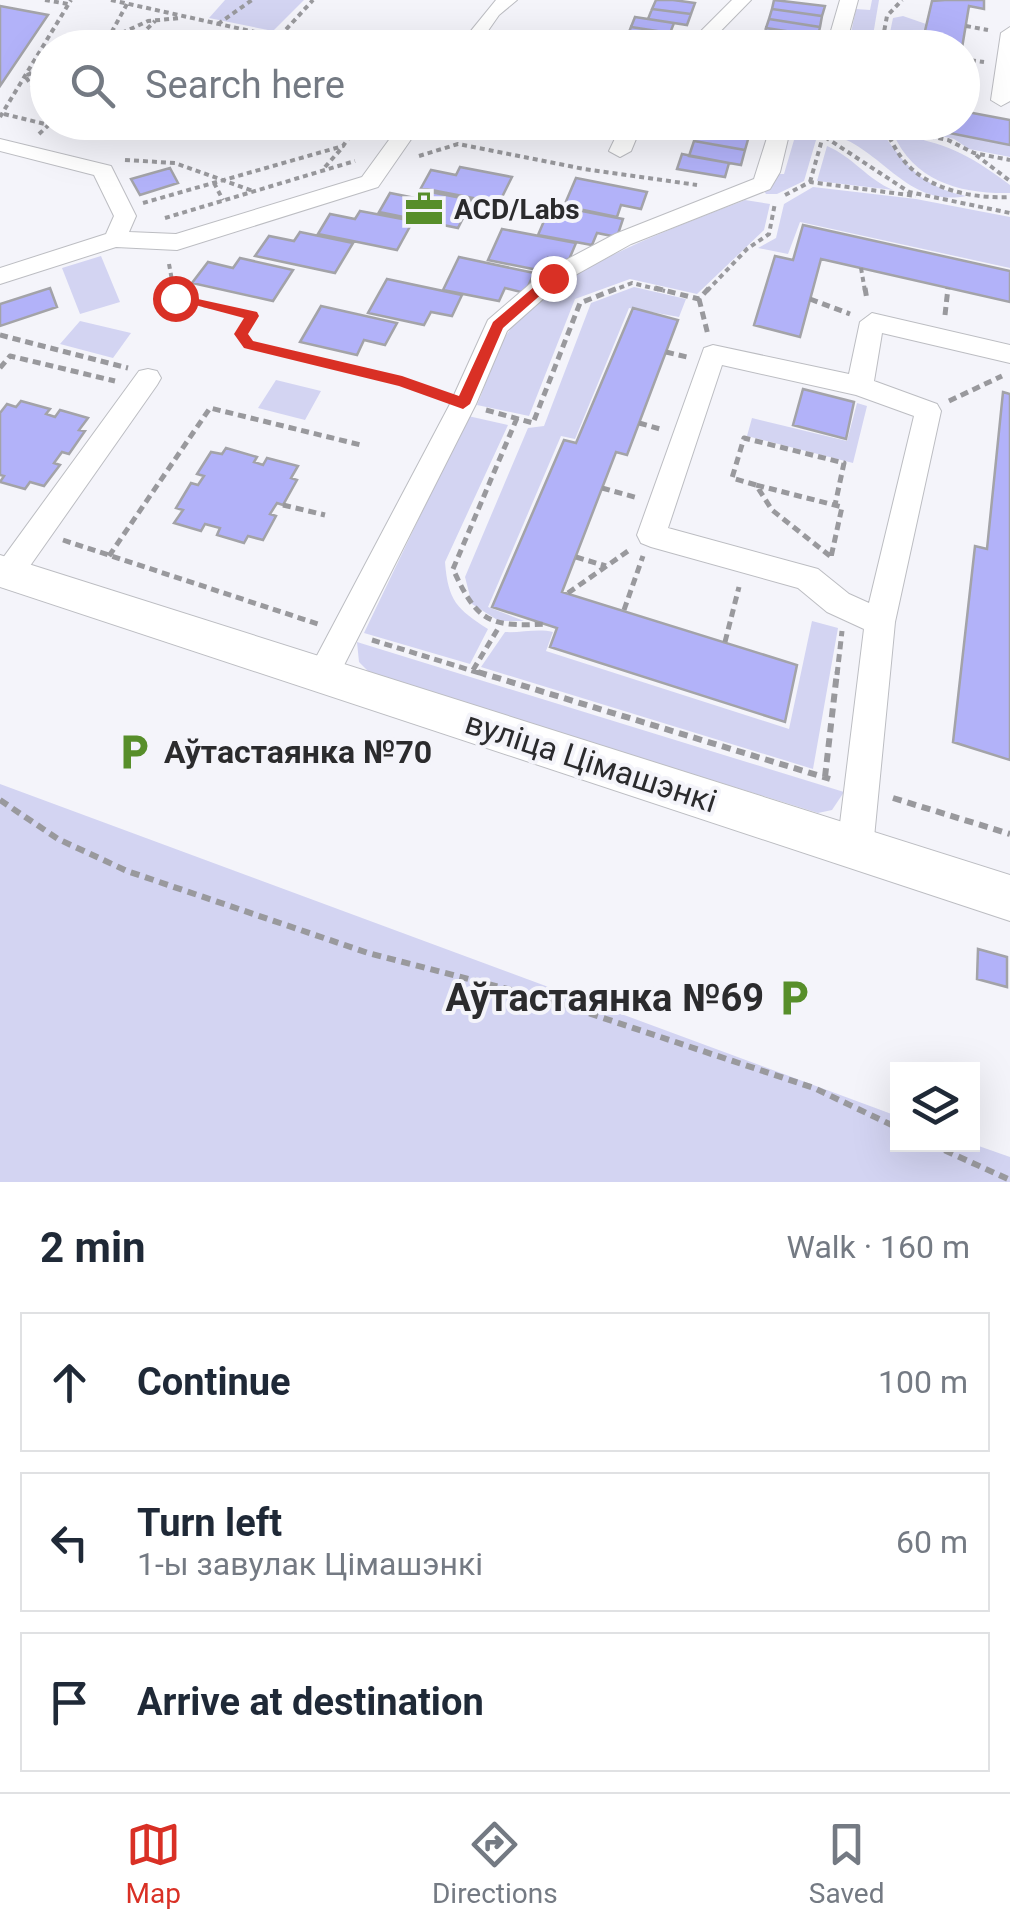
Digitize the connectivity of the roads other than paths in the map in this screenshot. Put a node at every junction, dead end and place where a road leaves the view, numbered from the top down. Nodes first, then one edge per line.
1 (508, 0) edge
2 (742, 0) edge
3 (849, 0) edge
4 (479, 30) edge
5 (711, 30) edge
6 (840, 30) edge
7 (1010, 33) edge
8 (1008, 68) edge
9 (1001, 100) dead end
10 (400, 140) edge
11 (625, 140) edge
12 (777, 140) edge
13 (0, 145) edge
14 (620, 150) dead end
15 (116, 239) junction
16 (0, 276) edge
17 (1010, 354) edge
18 (145, 383) road end
19 (860, 386) junction
20 (4, 572) edge
21 (880, 622) junction
22 (323, 675) junction
23 (855, 848) junction
24 (1010, 898) edge

1 - 4 street
2 - 5 street
3 - 6 street
7 - 8 street
8 - 9 street
10 - 15 street
11 - 14 street
12 - 22 street
13 - 15 street
15 - 16 street
17 - 19 street
18 - 20 street
19 - 21 street
19 - 21 street
20 - 22 main road, вуліца Цімашэнкі
21 - 23 street
22 - 23 main road, вуліца Цімашэнкі
23 - 24 main road, вуліца Цімашэнкі

